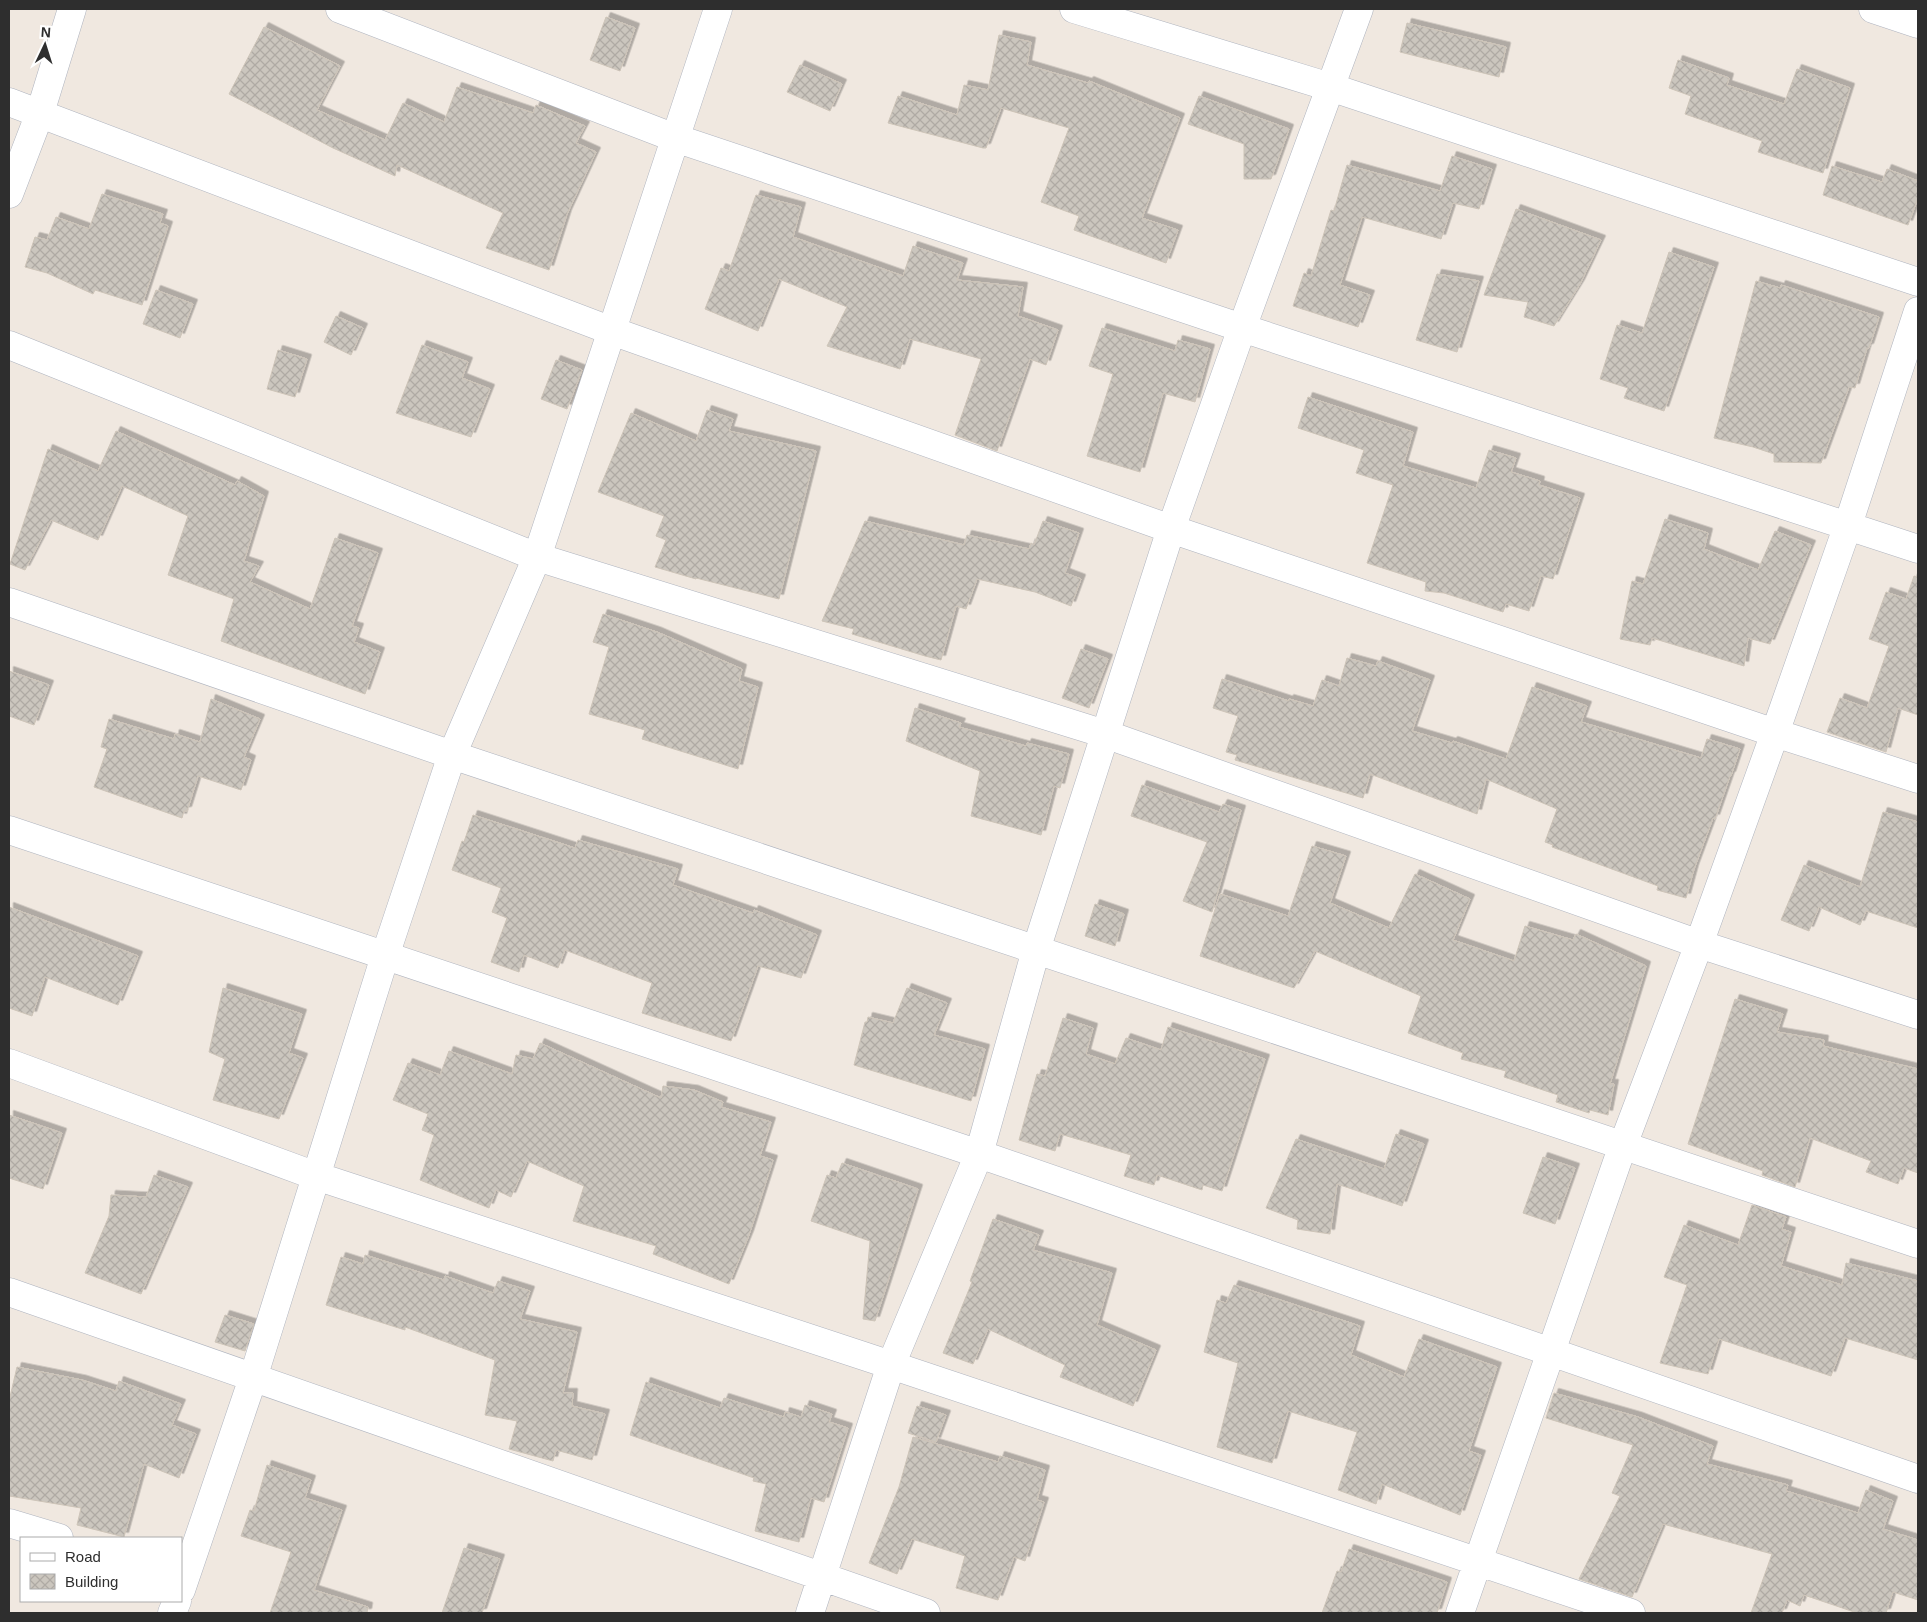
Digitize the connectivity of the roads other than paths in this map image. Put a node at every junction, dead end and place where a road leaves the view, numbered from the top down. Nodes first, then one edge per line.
1 (72, 9) edge
2 (340, 9) edge
3 (718, 9) edge
4 (1074, 9) edge
5 (1359, 9) edge
6 (1873, 9) edge
7 (1918, 24) edge
8 (1330, 87) junction
9 (9, 102) edge
10 (40, 113) junction
11 (675, 138) junction
12 (9, 194) edge
13 (1918, 282) edge
14 (1918, 312) edge
15 (1242, 328) junction
16 (612, 331) junction
17 (9, 345) edge
18 (1848, 525) junction
19 (1171, 529) junction
20 (1918, 549) edge
21 (537, 557) junction
22 (9, 602) edge
23 (1775, 733) junction
24 (1105, 734) junction
25 (452, 755) junction
26 (1918, 779) edge
27 (9, 830) edge
28 (1699, 944) junction
29 (1036, 950) junction
30 (385, 956) junction
31 (1918, 1015) edge
32 (9, 1063) edge
33 (1623, 1145) junction
34 (979, 1154) junction
35 (316, 1176) junction
36 (1918, 1244) edge
37 (9, 1292) edge
38 (1551, 1351) junction
39 (892, 1365) junction
40 (253, 1378) junction
41 (1918, 1479) edge
42 (9, 1522) edge
43 (56, 1537) edge
44 (1478, 1560) junction
45 (823, 1578) junction
46 (182, 1584) edge
47 (810, 1613) edge
48 (926, 1613) edge
49 (1460, 1613) edge
50 (1631, 1613) edge

1 - 10 street
2 - 11 street
3 - 11 street
4 - 8 street
5 - 8 street
6 - 7 street
8 - 13 street
8 - 15 street
9 - 10 street
10 - 12 street
10 - 16 street
11 - 15 street
11 - 16 street
14 - 18 street
15 - 18 street
15 - 19 street
16 - 19 street
16 - 21 street
17 - 21 street
18 - 20 street
18 - 23 street
19 - 23 street
19 - 24 street
21 - 24 street
21 - 25 street
22 - 25 street
23 - 26 street
23 - 28 street
24 - 28 street
24 - 29 street
25 - 29 street
25 - 30 street
27 - 30 street
28 - 31 street
28 - 33 street
29 - 33 street
29 - 34 street
30 - 34 street
30 - 35 street
32 - 35 street
33 - 36 street
33 - 38 street
34 - 38 street
34 - 39 street
35 - 39 street
35 - 40 street
37 - 40 street
38 - 41 street
38 - 44 street
39 - 44 street
39 - 45 street
40 - 45 street
40 - 46 street
42 - 43 street
44 - 49 street
44 - 50 street
45 - 47 street
45 - 48 street

